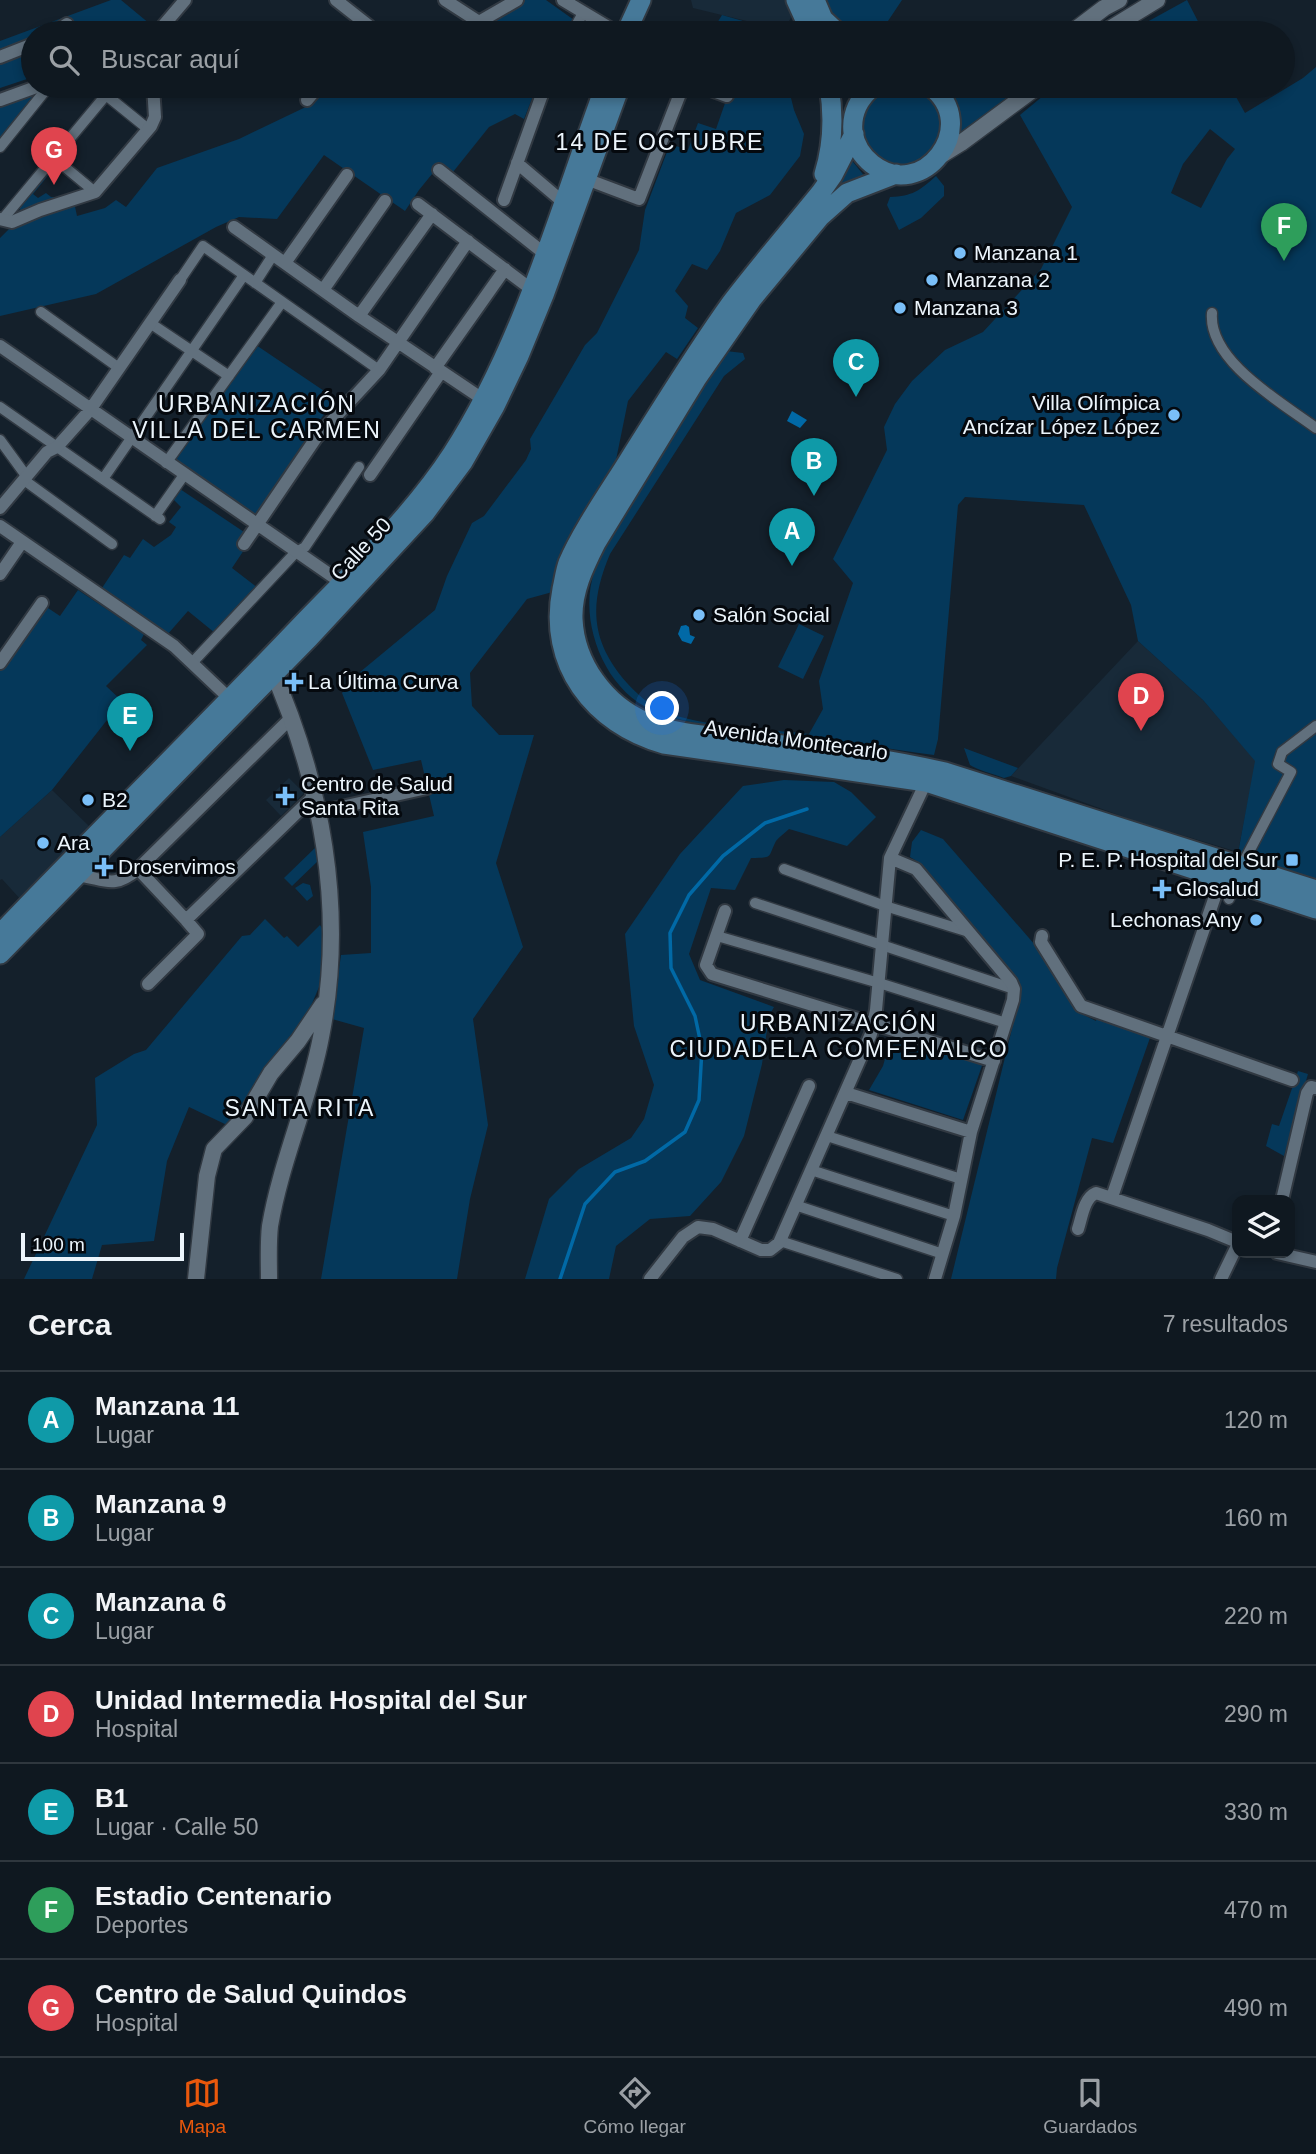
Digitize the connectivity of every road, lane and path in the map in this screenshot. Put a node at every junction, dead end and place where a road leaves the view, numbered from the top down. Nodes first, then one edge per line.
1 (185, 0) edge
2 (336, 0) edge
3 (444, 0) edge
4 (517, 0) edge
5 (563, 0) edge
6 (641, 0) edge
7 (656, 0) edge
8 (796, 0) edge
9 (815, 0) edge
10 (1119, 0) edge
11 (1157, 0) edge
12 (583, 13) junction
13 (168, 21) edge
14 (363, 21) edge
15 (476, 21) edge
16 (482, 21) edge
17 (579, 21) edge
18 (603, 21) edge
19 (634, 21) edge
20 (640, 21) edge
21 (806, 21) edge
22 (825, 21) edge
23 (1087, 21) edge
24 (1123, 21) edge
25 (21, 49) edge
26 (0, 57) edge
27 (21, 92) edge
28 (39, 98) edge
29 (104, 98) edge
30 (110, 98) edge
31 (154, 98) edge
32 (541, 98) edge
33 (602, 98) edge
34 (616, 98) edge
35 (678, 98) edge
36 (831, 98) edge
37 (837, 98) edge
38 (863, 98) edge
39 (941, 98) edge
40 (1021, 98) edge
41 (0, 100) edge
42 (148, 129) junction
43 (853, 132) junction
44 (0, 147) edge
45 (940, 156) junction
46 (54, 158) junction
47 (517, 163) junction
48 (439, 170) dead end
49 (896, 174) junction
50 (347, 175) dead end
51 (586, 179) junction
52 (95, 192) junction
53 (503, 200) dead end
54 (385, 201) dead end
55 (564, 202) junction
56 (418, 204) dead end
57 (432, 214) junction
58 (1, 220) edge
59 (234, 227) dead end
60 (787, 234) junction
61 (468, 242) junction
62 (545, 254) junction
63 (274, 255) junction
64 (285, 263) junction
65 (505, 269) junction
66 (244, 275) junction
67 (180, 280) joint
68 (255, 283) junction
69 (531, 289) junction
70 (323, 290) junction
71 (282, 302) junction
72 (41, 312) dead end
73 (1212, 313) dead end
74 (359, 316) junction
75 (150, 323) junction
76 (397, 342) junction
77 (0, 346) edge
78 (191, 351) junction
79 (119, 368) junction
80 (379, 370) junction
81 (438, 370) junction
82 (229, 376) junction
83 (489, 403) junction
84 (0, 407) edge
85 (90, 410) junction
86 (1316, 428) edge
87 (131, 438) junction
88 (0, 440) edge
89 (57, 447) junction
90 (166, 463) junction
91 (359, 467) dead end
92 (184, 475) junction
93 (370, 475) dead end
94 (26, 478) junction
95 (103, 479) junction
96 (0, 508) edge
97 (257, 525) junction
98 (0, 526) edge
99 (22, 542) junction
100 (112, 544) dead end
101 (244, 544) dead end
102 (296, 552) junction
103 (0, 573) edge
104 (342, 583) junction
105 (43, 603) dead end
106 (0, 663) edge
107 (192, 663) junction
108 (271, 667) junction
109 (230, 699) junction
110 (292, 717) junction
111 (1316, 726) edge
112 (926, 782) junction
113 (428, 788) dead end
114 (314, 796) junction
115 (320, 813) junction
116 (890, 858) junction
117 (138, 869) junction
118 (784, 869) dead end
119 (77, 875) junction
120 (1230, 877) junction
121 (1316, 890) edge
122 (755, 903) dead end
123 (886, 906) junction
124 (1316, 909) edge
125 (725, 911) dead end
126 (186, 920) junction
127 (969, 932) junction
128 (0, 934) edge
129 (717, 936) junction
130 (1042, 936) dead end
131 (882, 944) junction
132 (0, 954) edge
133 (878, 983) junction
134 (148, 984) dead end
135 (1014, 989) junction
136 (327, 996) junction
137 (873, 1022) junction
138 (1006, 1023) junction
139 (1167, 1037) junction
140 (994, 1061) junction
141 (1292, 1080) dead end
142 (809, 1086) dead end
143 (1316, 1088) edge
144 (846, 1093) junction
145 (971, 1132) junction
146 (827, 1136) junction
147 (811, 1170) junction
148 (961, 1179) junction
149 (1283, 1195) edge
150 (1112, 1197) junction
151 (795, 1205) junction
152 (954, 1216) junction
153 (1078, 1229) dead end
154 (740, 1241) junction
155 (780, 1241) junction
156 (1232, 1242) edge
157 (943, 1254) junction
158 (1232, 1255) edge
159 (1295, 1257) edge
160 (1316, 1262) edge
161 (196, 1279) edge
162 (269, 1279) edge
163 (650, 1279) edge
164 (897, 1279) edge
165 (935, 1279) edge
166 (1221, 1279) edge

1 - 13 street
2 - 14 street
3 - 15 street
4 - 16 street
5 - 12 street
6 - 19 main road
7 - 20 main road
8 - 21 main road
9 - 22 main road
10 - 23 street
11 - 24 street
12 - 17 street
12 - 18 street
25 - 26 street
27 - 41 street
28 - 44 street
29 - 46 street
30 - 42 street
31 - 42 street
32 - 47 street
33 - 55 main road, Calle 50
34 - 51 main road, Calle 50
35 - 51 street
36 - 60 main road
37 - 43 main road
38 - 43 main road, Avenida Montecarlo
39 - 45 main road
40 - 45 street
42 - 52 street
43 - 49 main road
43 - 60 main road, Avenida Montecarlo
45 - 49 main road, Avenida Montecarlo
46 - 52 street
46 - 58 street
47 - 53 street
47 - 55 street
48 - 62 street
49 - 120 main road, Avenida Montecarlo
50 - 64 street
51 - 83 main road, Calle 50
52 - 58 street
54 - 70 street
55 - 62 main road, Calle 50
56 - 57 street
57 - 61 street
57 - 74 street
59 - 63 street
60 - 112 main road, Avenida Montecarlo
61 - 65 street
61 - 76 street
62 - 69 main road, Calle 50
63 - 64 street
63 - 68 street
64 - 70 street
65 - 69 street
65 - 81 street
66 - 67 street
66 - 68 street
66 - 78 street
67 - 75 street
68 - 71 street
69 - 83 main road, Calle 50
70 - 74 street
71 - 80 street
71 - 82 street
72 - 79 street
73 - 86 street
74 - 76 street
75 - 78 street
75 - 79 street
76 - 80 street
76 - 81 street
77 - 85 street
78 - 82 street
78 - 87 street
79 - 85 street
80 - 97 street
81 - 83 street
81 - 93 street
82 - 90 street
83 - 104 main road, Calle 50
83 - 108 main road, Calle 50
84 - 89 street
85 - 87 street
85 - 89 street
87 - 90 street
87 - 95 street
88 - 94 street
89 - 94 street
89 - 95 street
90 - 92 street
91 - 102 street
92 - 95 street
92 - 97 street
94 - 96 street
94 - 100 street
97 - 101 street
97 - 102 street
98 - 99 street
99 - 103 street
99 - 107 street
102 - 104 street
102 - 107 street
104 - 108 main road, Calle 50
105 - 106 street
107 - 109 street
108 - 109 main road, Calle 50
108 - 110 street
108 - 119 main road, Calle 50
109 - 128 main road, Calle 50
110 - 114 street
110 - 117 street
111 - 120 street
112 - 116 street
112 - 120 main road, Avenida Montecarlo
113 - 115 street
114 - 115 street
114 - 126 street
115 - 136 street
116 - 123 street
116 - 127 street
117 - 119 street
117 - 126 street
118 - 123 street
119 - 132 main road, Calle 50
120 - 121 main road, Avenida Montecarlo
120 - 124 main road, Avenida Montecarlo
120 - 139 street
122 - 131 street
123 - 127 street
123 - 131 street
125 - 129 street
126 - 134 street
127 - 135 street
129 - 133 street
129 - 137 street
130 - 139 street
131 - 133 street
131 - 135 street
133 - 137 street
133 - 138 street
135 - 138 street
136 - 161 street
136 - 162 street
137 - 140 street
137 - 144 street
138 - 140 street
139 - 141 street
139 - 150 street
140 - 145 street
142 - 154 street
143 - 149 street
144 - 145 street
144 - 146 street
145 - 148 street
146 - 147 street
146 - 148 street
147 - 151 street
147 - 152 street
148 - 152 street
150 - 153 street
150 - 156 street
151 - 155 street
151 - 157 street
152 - 157 street
154 - 155 street
154 - 163 street
155 - 164 street
157 - 165 street
158 - 166 street
159 - 160 street

